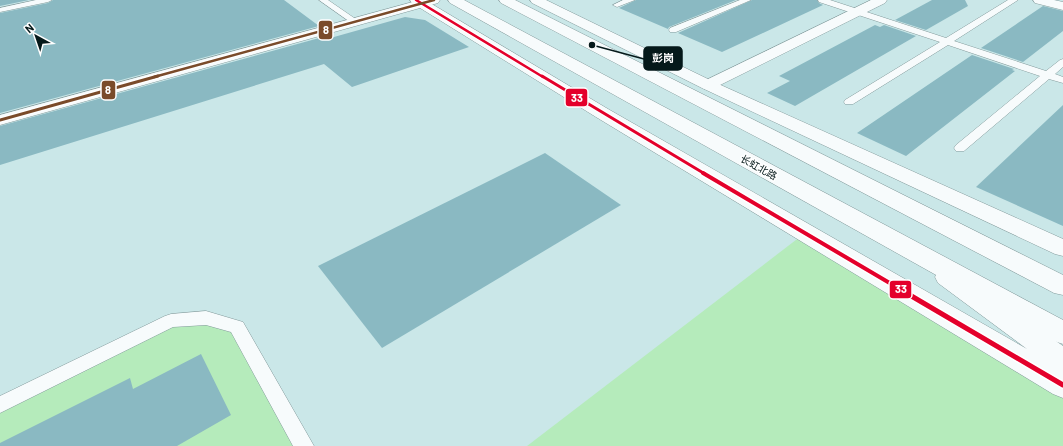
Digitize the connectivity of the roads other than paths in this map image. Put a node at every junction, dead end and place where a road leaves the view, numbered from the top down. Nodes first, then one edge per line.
1 (48, 0) edge
2 (323, 0) edge
3 (454, 0) edge
4 (505, 0) edge
5 (536, 0) edge
6 (631, 0) edge
7 (747, 0) edge
8 (822, 0) edge
9 (881, 0) edge
10 (1014, 0) edge
11 (1038, 0) edge
12 (424, 1) edge
13 (617, 5) dead end
14 (1063, 6) edge
15 (0, 10) edge
16 (858, 12) junction
17 (356, 22) junction
18 (674, 30) dead end
19 (947, 41) junction
20 (1063, 62) edge
21 (1048, 75) junction
22 (1063, 80) edge
23 (708, 85) junction
24 (849, 102) dead end
25 (0, 120) edge
26 (960, 148) dead end
27 (904, 246) junction
28 (1063, 248) edge
29 (1063, 286) edge
30 (1063, 333) edge
31 (1063, 361) edge
32 (1063, 385) edge
33 (0, 405) edge
34 (304, 446) edge

1 - 15 lane
2 - 17 lane
3 - 27 main road, 长虹北路
4 - 29 main road
5 - 23 main road
6 - 13 lane
7 - 18 lane
8 - 16 lane
9 - 16 main road
10 - 19 lane
11 - 14 main road
12 - 17 main road
12 - 32 main road
16 - 19 lane
16 - 23 main road
17 - 25 main road
19 - 21 lane
19 - 24 lane
20 - 21 lane
21 - 22 lane
21 - 26 lane
23 - 28 main road
27 - 30 main road, 长虹北路
27 - 31 main road
33 - 34 lane

